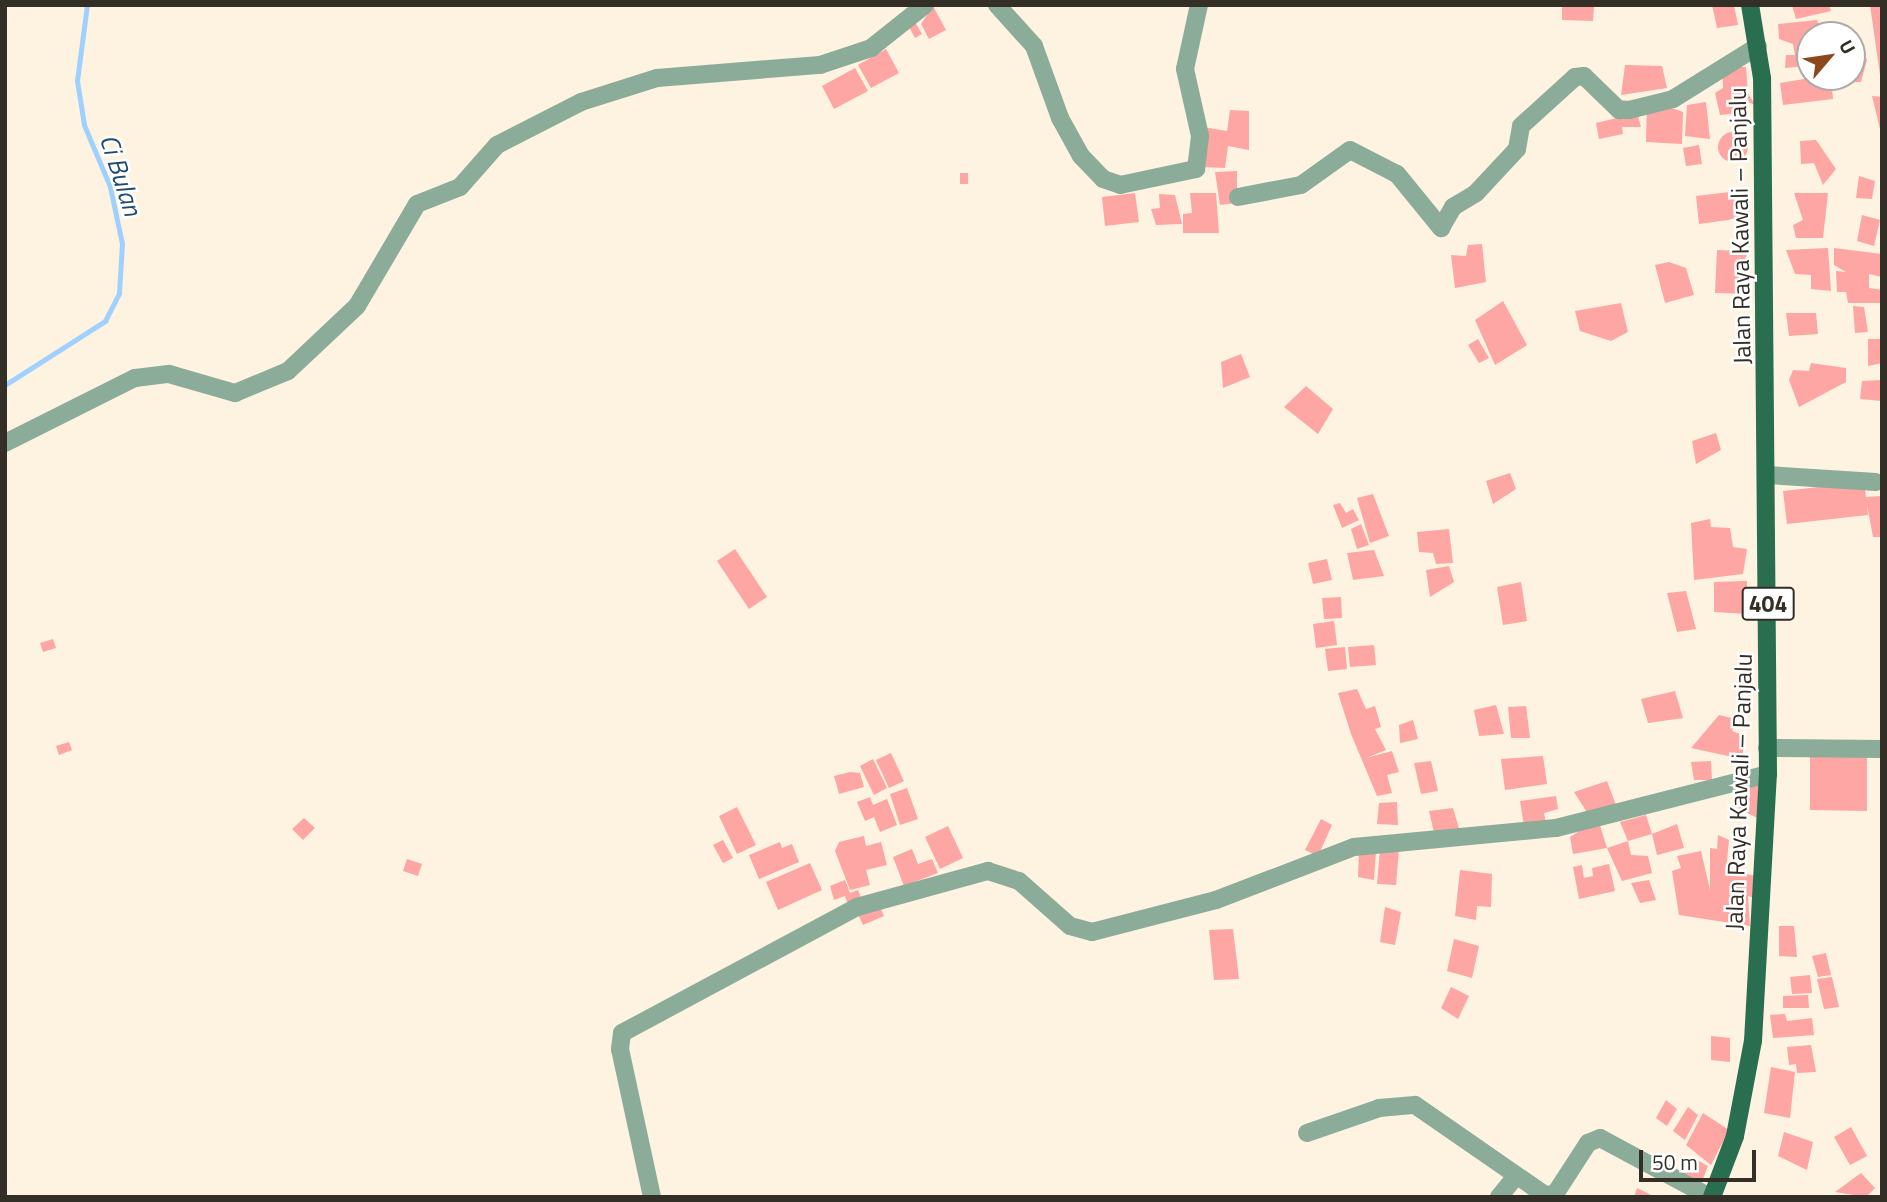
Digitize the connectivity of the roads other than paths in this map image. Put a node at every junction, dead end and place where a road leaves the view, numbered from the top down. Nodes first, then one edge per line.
1 (925, 5) edge
2 (997, 5) edge
3 (1199, 5) edge
4 (1750, 5) edge
5 (1758, 46) junction
6 (1238, 197) dead end
7 (5, 443) edge
8 (1768, 475) junction
9 (1876, 482) dead end
10 (1767, 748) junction
11 (1882, 749) edge
12 (1768, 774) junction
13 (1307, 1133) dead end
14 (1515, 1177) junction
15 (652, 1197) edge
16 (1499, 1197) edge
17 (1711, 1197) edge

1 - 7 street
2 - 3 street
4 - 5 main road, Jalan Raya Kawali – Panjalu / 404
5 - 6 street
5 - 8 main road, Jalan Raya Kawali – Panjalu / 404
8 - 9 street
8 - 10 main road, Jalan Raya Kawali – Panjalu / 404
10 - 11 street
10 - 12 main road, Jalan Raya Kawali – Panjalu / 404
12 - 15 street
12 - 17 main road, Jalan Raya Kawali – Panjalu / 404
13 - 14 street
14 - 16 street
14 - 17 street

